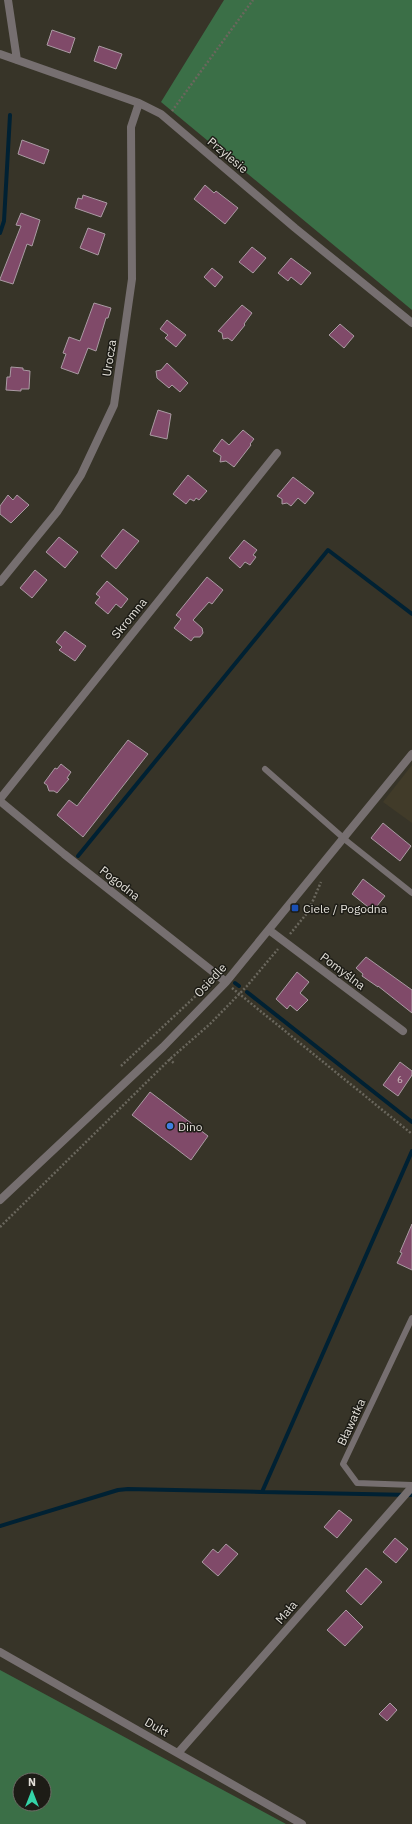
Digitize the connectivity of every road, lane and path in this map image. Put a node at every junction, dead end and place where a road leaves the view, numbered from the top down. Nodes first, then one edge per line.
1 (8, 0) edge
2 (253, 0) edge
3 (0, 54) edge
4 (18, 60) junction
5 (139, 103) junction
6 (167, 119) junction
7 (412, 323) edge
8 (277, 453) dead end
9 (0, 582) edge
10 (412, 754) edge
11 (265, 769) dead end
12 (0, 800) edge
13 (344, 839) junction
14 (412, 892) edge
15 (270, 930) junction
16 (226, 982) junction
17 (200, 992) dead end
18 (403, 1031) dead end
19 (121, 1066) dead end
20 (412, 1134) edge
21 (0, 1200) edge
22 (412, 1318) edge
23 (412, 1486) edge
24 (0, 1652) edge
25 (178, 1753) junction
26 (302, 1824) edge

1 - 4 street
2 - 6 path
3 - 4 street, Przylesie
4 - 5 street, Przylesie
5 - 6 street, Przylesie
5 - 9 street, Urocza
6 - 7 street, Przylesie
8 - 12 street, Skromna
10 - 13 street, Osiedle
11 - 13 lane
12 - 16 street, Pogodna
13 - 14 lane
13 - 15 street, Osiedle
15 - 16 street, Osiedle
15 - 18 street, Pomyślna
16 - 20 path
16 - 21 street, Osiedle
17 - 19 path
22 - 23 lane, Bławatka
23 - 25 street, Mała
24 - 25 street, Dukt
25 - 26 street, Dukt

